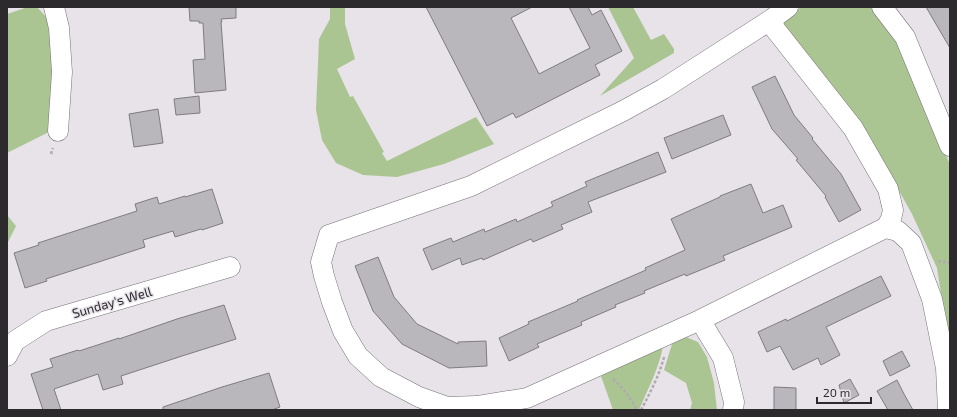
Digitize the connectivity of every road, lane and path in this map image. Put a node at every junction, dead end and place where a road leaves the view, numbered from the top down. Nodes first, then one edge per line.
1 (54, 7) edge
2 (788, 7) edge
3 (882, 7) edge
4 (772, 19) junction
5 (58, 131) dead end
6 (950, 146) edge
7 (887, 226) junction
8 (230, 267) dead end
9 (700, 320) junction
10 (667, 335) junction
11 (7, 356) edge
12 (600, 365) junction
13 (447, 409) edge
14 (637, 410) edge
15 (641, 410) edge
16 (733, 410) edge
17 (948, 410) edge

1 - 5 street
2 - 4 street
3 - 6 street
4 - 7 street
4 - 13 street
7 - 9 street
7 - 17 street
8 - 11 street, Sunday's Well
9 - 10 street
9 - 16 street
10 - 12 street
10 - 15 path
12 - 13 street
12 - 14 path

